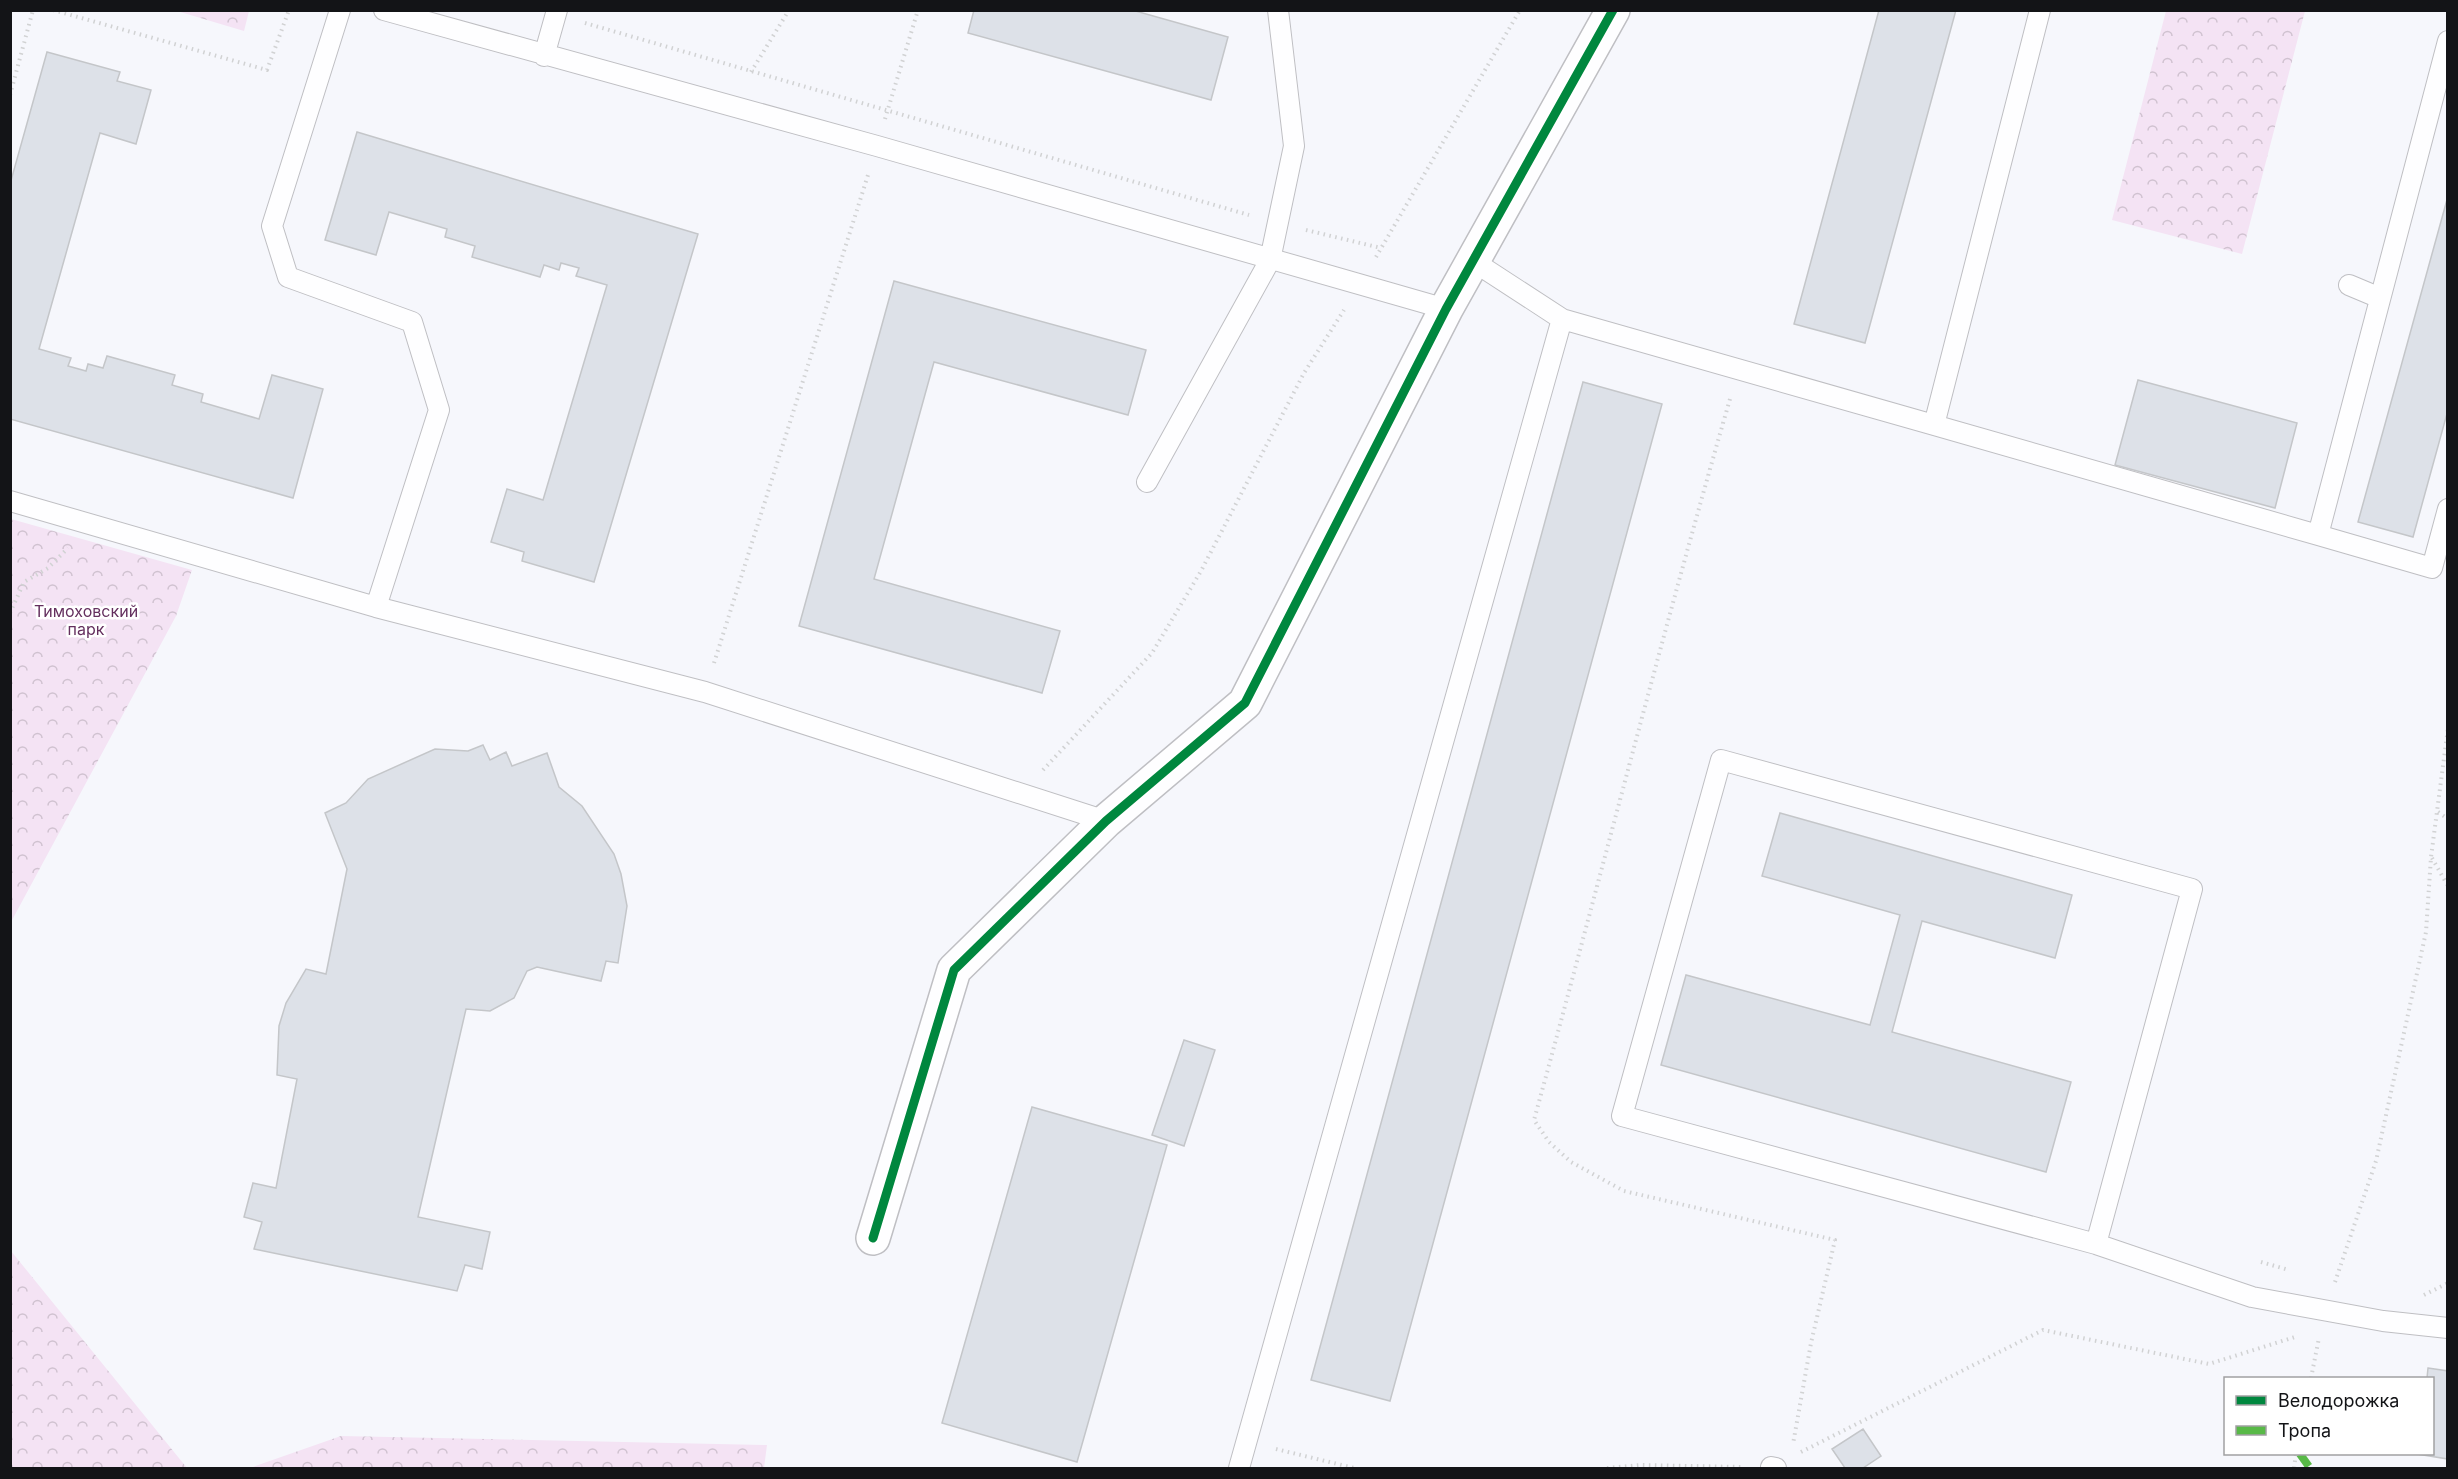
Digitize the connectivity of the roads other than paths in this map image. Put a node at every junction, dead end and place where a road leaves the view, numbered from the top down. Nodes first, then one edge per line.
1 (340, 10) edge
2 (384, 10) edge
3 (1278, 10) edge
4 (1612, 10) edge
5 (2040, 10) edge
6 (556, 12) edge
7 (2448, 41) edge
8 (544, 56) junction
9 (1270, 260) junction
10 (1473, 261) junction
11 (2349, 285) dead end
12 (2380, 298) junction
13 (1446, 309) junction
14 (1562, 319) junction
15 (1934, 425) junction
16 (1147, 482) dead end
17 (10, 501) edge
18 (2448, 509) edge
19 (2318, 535) junction
20 (376, 607) junction
21 (1106, 821) junction
22 (873, 1238) dead end
23 (2096, 1244) junction
24 (2448, 1328) edge
25 (1239, 1468) edge

1 - 20 lane
2 - 8 lane
3 - 9 lane
4 - 10 street
5 - 15 lane
6 - 8 lane
7 - 12 lane
8 - 9 lane
9 - 13 lane
9 - 16 lane
10 - 13 street
10 - 14 lane
11 - 12 lane
12 - 19 lane
13 - 21 street
14 - 15 lane
14 - 25 lane
15 - 19 lane
17 - 20 lane
18 - 19 lane
20 - 21 lane
21 - 22 street
23 - 23 lane
23 - 24 lane

